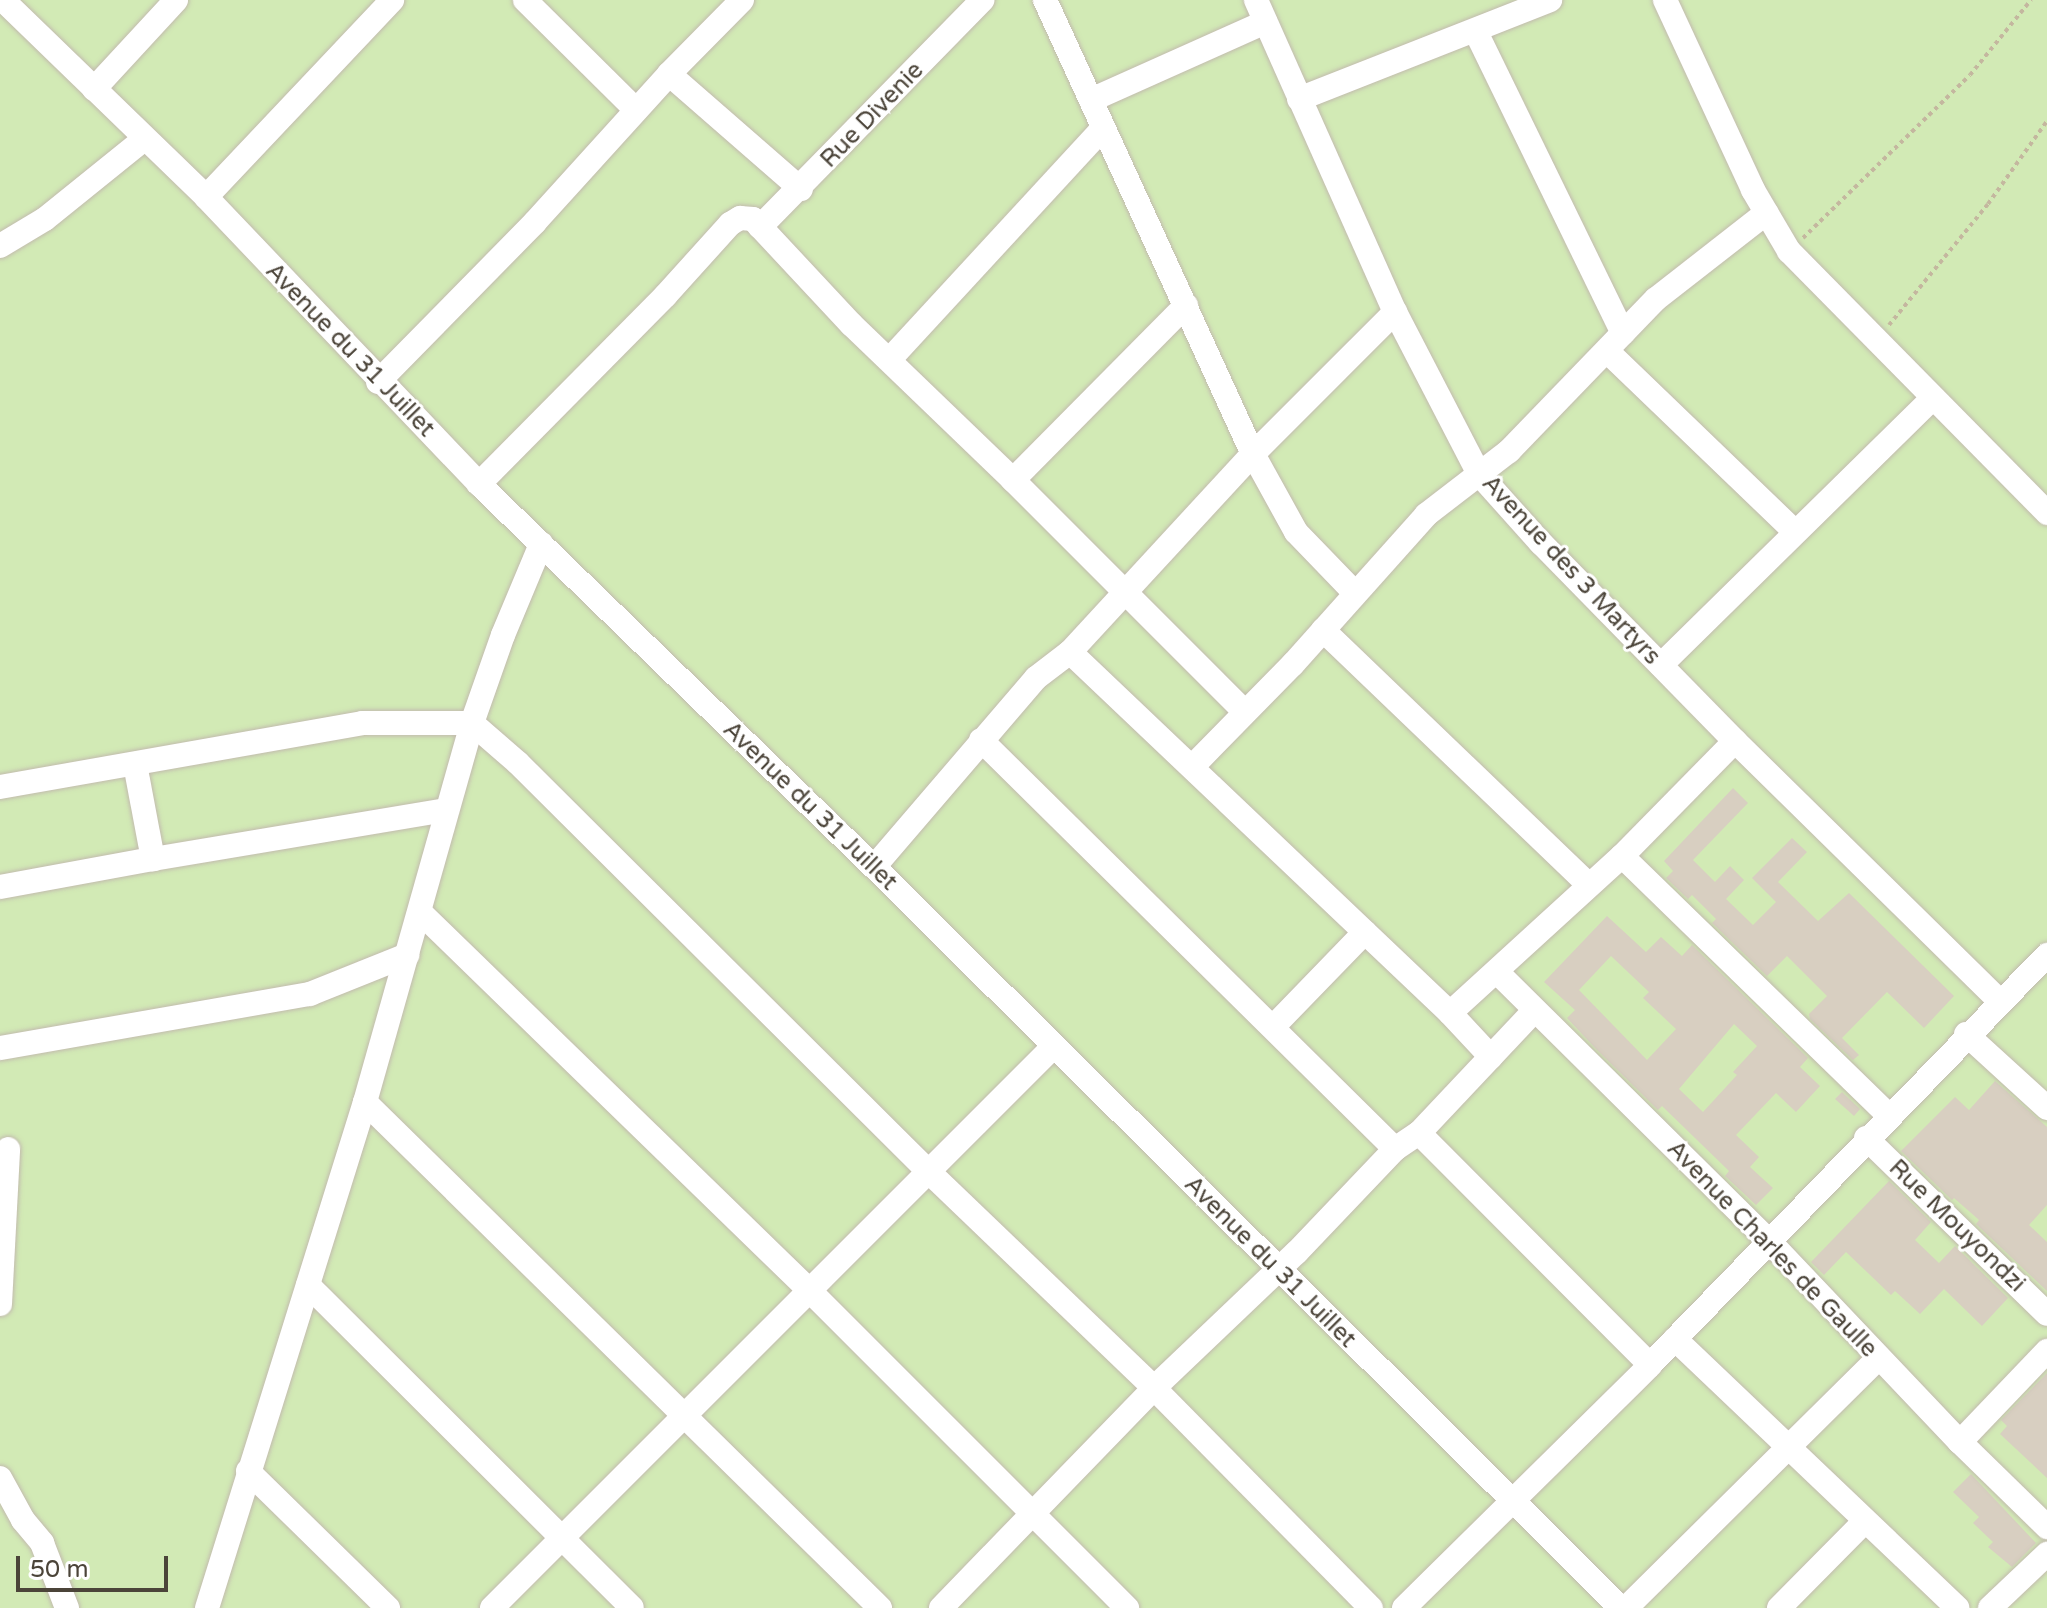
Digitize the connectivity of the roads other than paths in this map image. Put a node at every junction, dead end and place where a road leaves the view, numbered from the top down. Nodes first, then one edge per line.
1 (3, 0) edge
2 (176, 0) edge
3 (392, 0) edge
4 (525, 0) edge
5 (742, 0) edge
6 (982, 0) edge
7 (1045, 0) edge
8 (1550, 0) edge
9 (1665, 0) edge
10 (1260, 11) edge
11 (1476, 32) junction
12 (669, 74) junction
13 (94, 89) junction
14 (1299, 99) junction
15 (1091, 100) junction
16 (636, 110) junction
17 (1103, 128) junction
18 (144, 139) junction
19 (801, 189) junction
20 (206, 197) junction
21 (1766, 213) junction
22 (760, 227) junction
23 (0, 246) edge
24 (1186, 305) junction
25 (1395, 312) junction
26 (1623, 333) junction
27 (1607, 351) junction
28 (890, 359) junction
29 (378, 382) junction
30 (1933, 398) junction
31 (1253, 454) junction
32 (1479, 474) junction
33 (1013, 480) junction
34 (479, 484) junction
35 (2047, 513) edge
36 (1795, 532) junction
37 (541, 544) junction
38 (1124, 590) junction
39 (1355, 593) junction
40 (1323, 630) junction
41 (1070, 652) junction
42 (1661, 665) junction
43 (1245, 712) junction
44 (472, 723) junction
45 (981, 740) junction
46 (1735, 741) junction
47 (135, 764) junction
48 (1193, 766) junction
49 (0, 787) edge
50 (446, 810) junction
51 (1622, 856) junction
52 (153, 859) junction
53 (874, 867) junction
54 (1588, 884) junction
55 (0, 887) edge
56 (420, 912) junction
57 (1365, 932) junction
58 (407, 955) junction
59 (2047, 955) edge
60 (1497, 972) junction
61 (2000, 1001) junction
62 (1534, 1011) junction
63 (1450, 1013) junction
64 (1273, 1027) junction
65 (1966, 1034) junction
66 (1053, 1047) junction
67 (0, 1048) edge
68 (1491, 1057) junction
69 (365, 1102) junction
70 (2047, 1108) edge
71 (1889, 1116) junction
72 (1419, 1133) junction
73 (1866, 1138) junction
74 (8, 1149) dead end
75 (1395, 1149) junction
76 (929, 1172) junction
77 (1770, 1242) junction
78 (1277, 1270) junction
79 (308, 1285) junction
80 (809, 1290) junction
81 (0, 1304) edge
82 (2047, 1314) edge
83 (1675, 1339) junction
84 (2047, 1351) edge
85 (1879, 1358) junction
86 (1650, 1365) junction
87 (1154, 1388) junction
88 (684, 1416) junction
89 (1960, 1442) junction
90 (1791, 1447) junction
91 (248, 1471) junction
92 (0, 1478) edge
93 (1513, 1499) junction
94 (1032, 1513) junction
95 (1865, 1521) junction
96 (11, 1523) edge
97 (2047, 1527) edge
98 (563, 1538) junction
99 (2047, 1554) edge
100 (1789, 1605) edge
101 (67, 1608) edge
102 (207, 1608) edge
103 (388, 1608) edge
104 (492, 1608) edge
105 (632, 1608) edge
106 (880, 1608) edge
107 (941, 1608) edge
108 (1127, 1608) edge
109 (1371, 1608) edge
110 (1404, 1608) edge
111 (1624, 1608) edge
112 (1957, 1608) edge
113 (1990, 1608) edge

1 - 13 street, Avenue du 31 Juillet
2 - 13 street
3 - 20 street
4 - 16 street
5 - 12 street
6 - 19 street, Rue Divenie
7 - 15 street
8 - 11 street
9 - 21 street
10 - 14 street, Avenue des 3 Martyrs
10 - 15 street
11 - 14 street
11 - 26 street
12 - 16 street
12 - 19 street
13 - 18 street, Avenue du 31 Juillet
14 - 25 street, Avenue des 3 Martyrs
15 - 17 street
16 - 29 street
17 - 24 street
17 - 28 street
18 - 20 street, Avenue du 31 Juillet
18 - 23 street
19 - 22 street, Rue Divenie
20 - 29 street, Avenue du 31 Juillet
21 - 26 street
21 - 30 street
22 - 28 street
22 - 34 street
24 - 31 street
24 - 33 street
25 - 31 street
25 - 32 street, Avenue des 3 Martyrs
26 - 27 street
27 - 32 street
27 - 36 street
28 - 33 street
29 - 34 street, Avenue du 31 Juillet
30 - 35 street
30 - 36 street
31 - 38 street
31 - 39 street
32 - 39 street
32 - 42 street, Avenue des 3 Martyrs
33 - 38 street
34 - 37 street, Avenue du 31 Juillet
36 - 42 street
37 - 44 street
37 - 53 street, Avenue du 31 Juillet
38 - 41 street
38 - 43 street
39 - 40 street
40 - 43 street
40 - 54 street
41 - 45 street
41 - 48 street
42 - 46 street, Avenue des 3 Martyrs
43 - 48 street
44 - 47 street
44 - 50 street
44 - 76 street
45 - 53 street
45 - 64 street
46 - 51 street
46 - 61 street, Avenue des 3 Martyrs
47 - 49 street
47 - 52 street
48 - 57 street
50 - 52 street
50 - 56 street
51 - 54 street
51 - 71 street
52 - 55 street
53 - 66 street, Avenue du 31 Juillet
54 - 60 street
56 - 58 street
56 - 80 street
57 - 63 street
57 - 64 street
58 - 67 street
58 - 69 street
59 - 61 street
60 - 62 street, Avenue Charles de Gaulle
60 - 63 street
61 - 65 street
62 - 68 street
62 - 77 street, Avenue Charles de Gaulle
63 - 68 street
64 - 75 street
65 - 70 street
65 - 71 street
66 - 76 street
66 - 78 street, Avenue du 31 Juillet
68 - 72 street
69 - 79 street
69 - 88 street
71 - 73 street
72 - 75 street
72 - 86 street
73 - 77 street
73 - 82 street, Rue Mouyondzi
74 - 81 street
75 - 78 street
76 - 80 street
76 - 87 street
77 - 83 street
77 - 85 street, Avenue Charles de Gaulle
78 - 87 street
78 - 93 street, Avenue du 31 Juillet
79 - 91 street
79 - 98 street
80 - 88 street
80 - 94 street
83 - 86 street
83 - 90 street
84 - 89 street
85 - 89 street, Avenue Charles de Gaulle
85 - 90 street
86 - 93 street
87 - 94 street
87 - 109 street
88 - 98 street
88 - 106 street
89 - 97 street, Avenue Charles de Gaulle
90 - 95 street
90 - 111 street
91 - 102 street
91 - 103 street
92 - 96 street
93 - 110 street
93 - 111 street, Avenue du 31 Juillet
94 - 107 street
94 - 108 street
95 - 100 street
95 - 112 street
96 - 101 street
98 - 104 street
98 - 105 street
99 - 113 street

